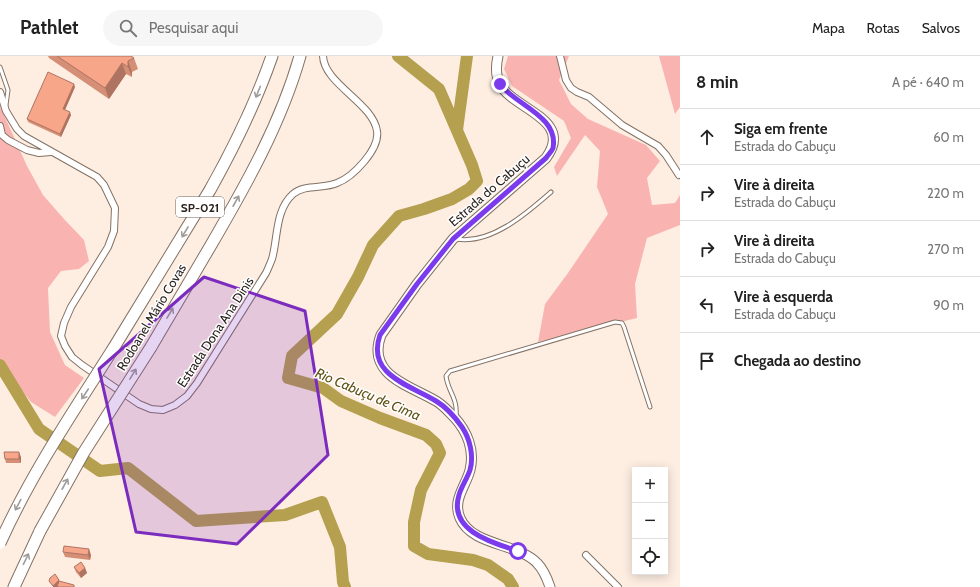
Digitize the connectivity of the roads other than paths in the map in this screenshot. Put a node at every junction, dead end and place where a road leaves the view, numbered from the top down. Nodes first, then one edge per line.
1 (272, 56) edge
2 (323, 56) edge
3 (498, 56) edge
4 (560, 56) edge
5 (299, 58) edge
6 (0, 67) edge
7 (0, 92) edge
8 (6, 111) junction
9 (0, 126) edge
10 (51, 152) junction
11 (679, 175) edge
12 (551, 192) dead end
13 (453, 239) junction
14 (650, 406) dead end
15 (455, 418) junction
16 (0, 543) edge
17 (586, 555) dead end
18 (14, 587) edge
19 (550, 587) edge
20 (618, 587) edge

1 -> 16 highway, Rodoanel Mário Covas / SP-021, bridge
2 - 10 street, Estrada Dona Ana Dinis
3 - 13 main road, Estrada do Cabuçu
4 - 11 street
18 -> 5 highway, Rodoanel Mário Covas / SP-021, bridge
6 - 8 lane
7 - 8 street, Estrada Dona Ana Dinis
8 - 10 street, Estrada Dona Ana Dinis
9 - 10 street
12 - 13 lane
13 - 15 main road, Estrada do Cabuçu
14 - 15 lane
15 - 19 main road, Estrada do Cabuçu
17 - 20 street

